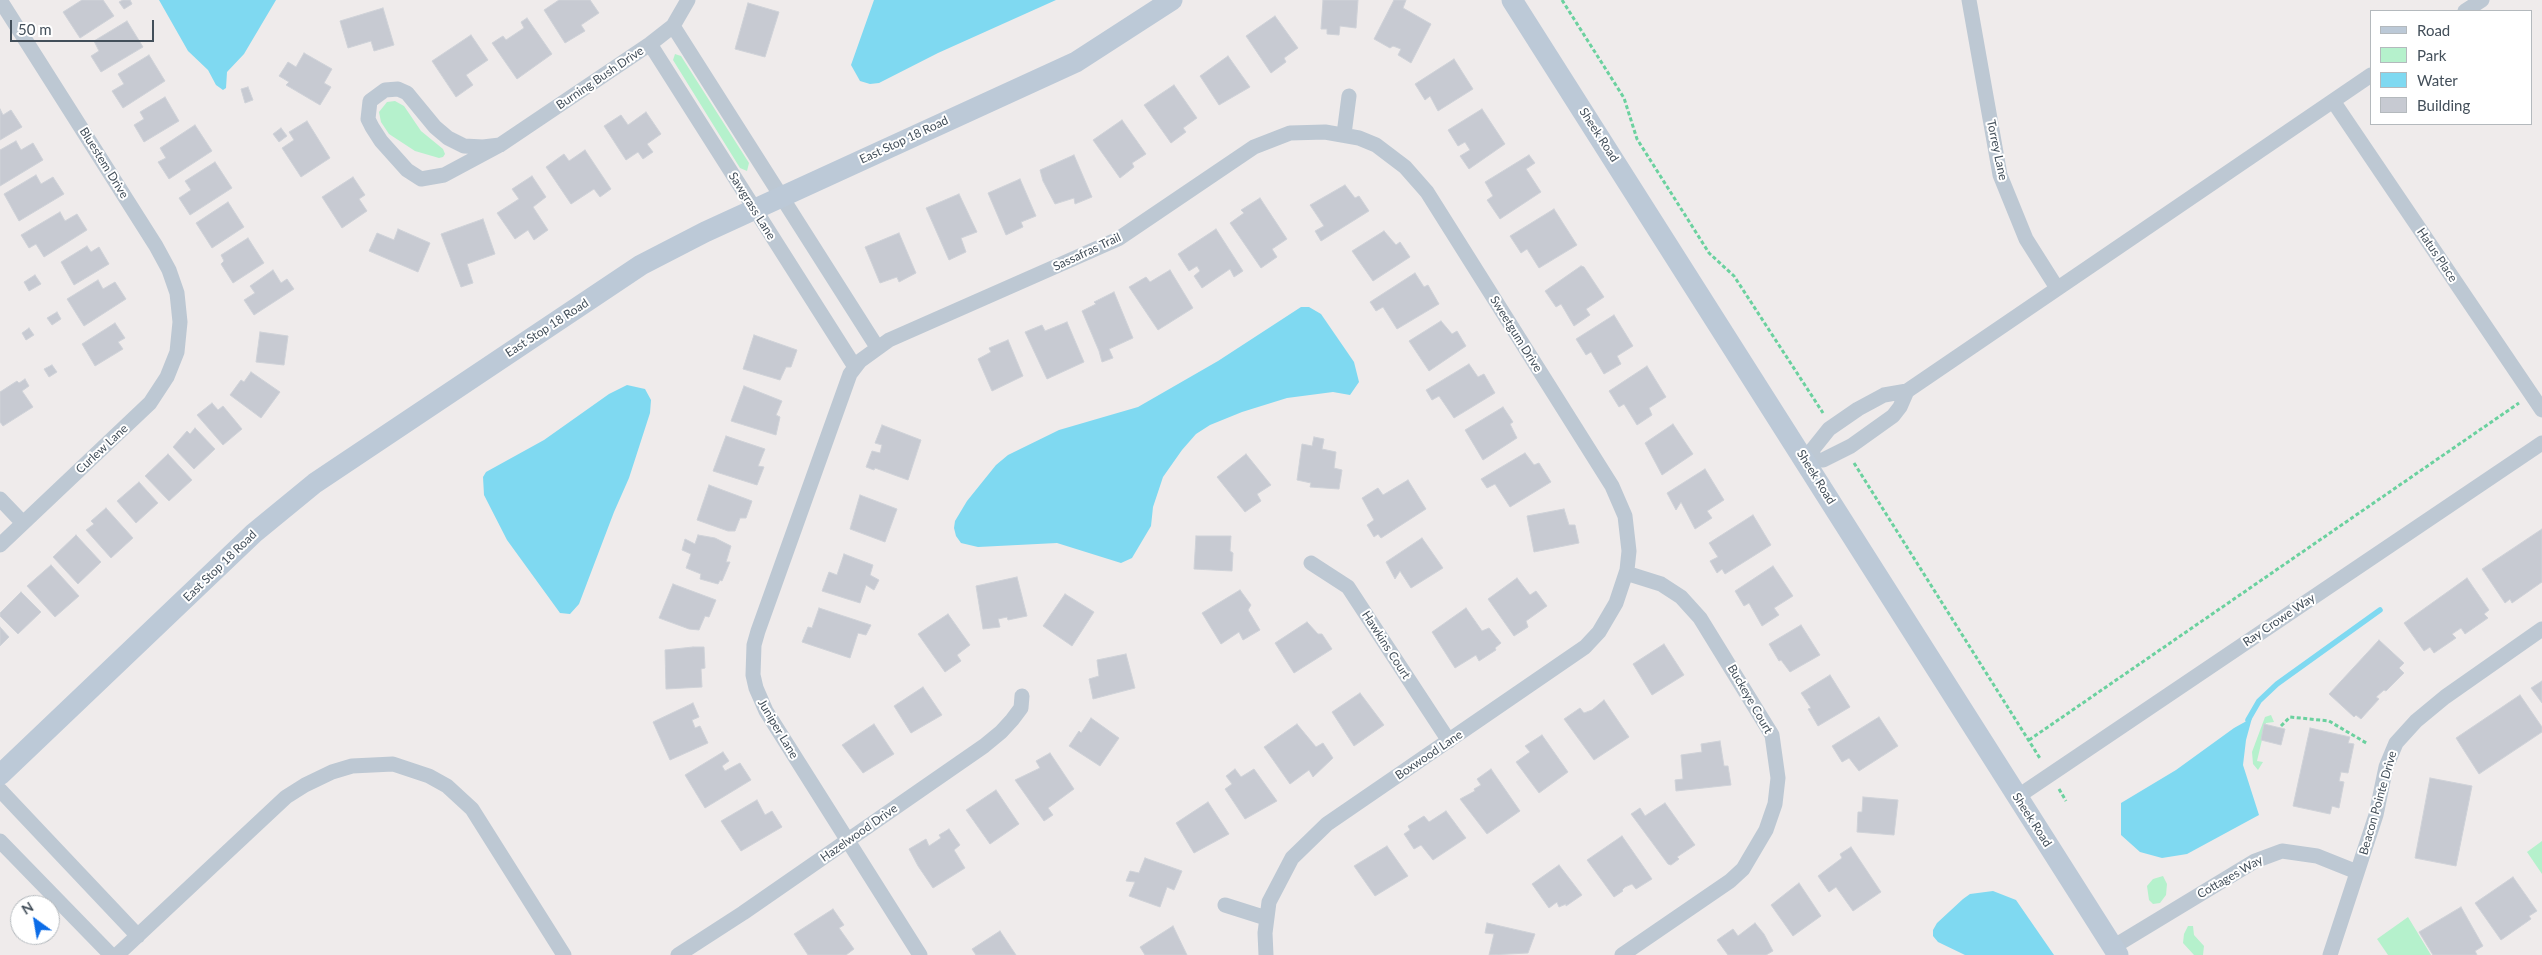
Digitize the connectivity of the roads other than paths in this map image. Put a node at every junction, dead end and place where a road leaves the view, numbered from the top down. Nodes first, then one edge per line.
1 (0, 0) edge
2 (688, 0) edge
3 (1172, 0) edge
4 (1512, 0) edge
5 (1969, 0) edge
6 (2482, 0) edge
7 (2467, 10) edge
8 (673, 26) junction
9 (650, 44) junction
10 (2370, 76) edge
11 (1349, 96) dead end
12 (2333, 101) junction
13 (1344, 134) junction
14 (500, 145) junction
15 (782, 197) junction
16 (754, 210) junction
17 (2057, 288) junction
18 (180, 337) joint
19 (877, 347) junction
20 (856, 367) junction
21 (1907, 391) junction
22 (2542, 410) edge
23 (2542, 443) edge
24 (1806, 459) junction
25 (0, 499) edge
26 (23, 523) junction
27 (0, 545) edge
28 (1311, 563) dead end
29 (1626, 573) junction
30 (2542, 629) edge
31 (1022, 696) dead end
32 (1449, 741) junction
33 (0, 775) edge
34 (0, 790) edge
35 (2017, 796) junction
36 (0, 840) edge
37 (848, 841) junction
38 (2357, 872) junction
39 (1225, 905) dead end
40 (1266, 918) junction
41 (138, 936) junction
42 (2116, 951) edge
43 (125, 952) edge
44 (111, 955) edge
45 (564, 955) edge
46 (678, 955) edge
47 (920, 955) edge
48 (1266, 955) edge
49 (1622, 955) edge
50 (2330, 955) edge

1 - 18 street, Bluestem Drive
2 - 8 street, Burning Bush Drive
3 - 15 street, East Stop 18 Road
4 - 24 street, Sheek Road
5 - 17 street, Torrey Lane
6 - 7 street
8 - 9 street, Burning Bush Drive
8 - 15 street
9 - 14 street, Burning Bush Drive
9 - 16 street, Sawgrass Lane
10 - 12 street
11 - 13 street
12 - 17 street
12 - 22 street, Hatus Place
13 - 19 street, Sassafras Trail
13 - 29 street, Sweetgum Drive
14 - 14 street, Burning Bush Drive
15 - 16 street, East Stop 18 Road
15 - 19 street
16 - 20 street, Sawgrass Lane
16 - 33 street, East Stop 18 Road
17 - 21 street
18 - 26 street, Curlew Lane
19 - 20 street, Sassafras Trail
20 - 37 street, Juniper Lane
21 - 24 street
21 - 24 street
23 - 35 street, Ray Crowe Way
24 - 35 street, Sheek Road
25 - 26 street
26 - 27 street, Curlew Lane
28 - 32 street, Hawkins Court
29 - 32 street, Boxwood Lane
29 - 49 street, Buckeye Court
30 - 38 street, Beacon Pointe Drive
31 - 37 street, Hazelwood Drive
32 - 40 street, Boxwood Lane
34 - 41 street
35 - 42 street, Sheek Road
36 - 44 street
37 - 46 street, Hazelwood Drive
37 - 47 street, Juniper Lane
38 - 42 street, Cottages Way
38 - 50 street, Beacon Pointe Drive
39 - 40 street
40 - 48 street, Boxwood Lane
41 - 43 street
41 - 45 street

